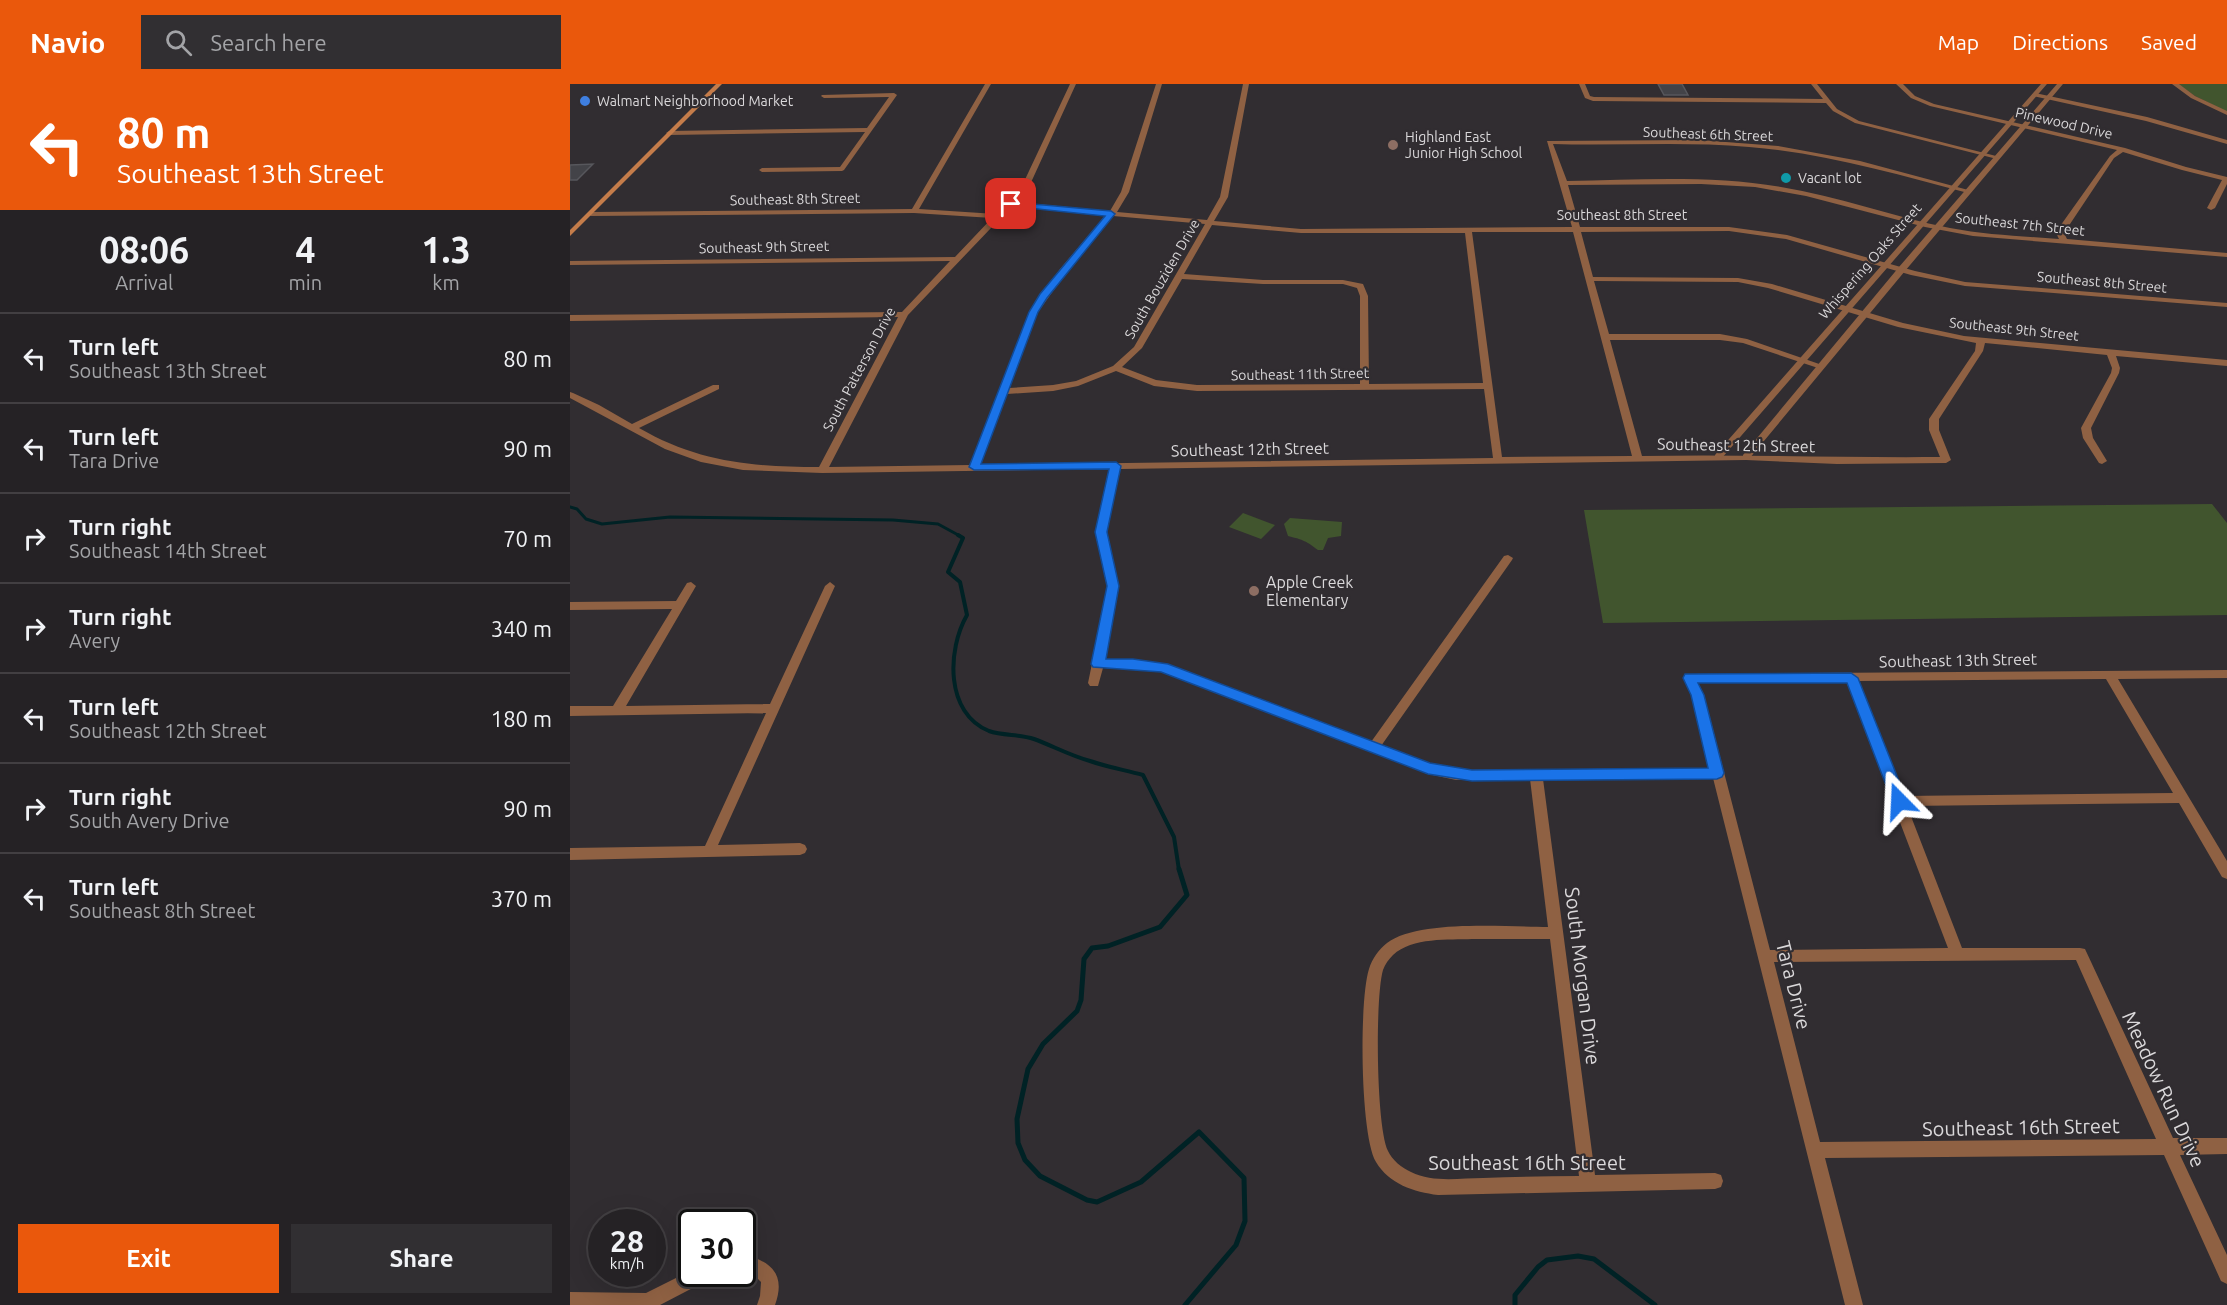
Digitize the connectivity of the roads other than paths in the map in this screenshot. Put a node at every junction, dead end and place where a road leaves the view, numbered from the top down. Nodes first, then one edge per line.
1 (719, 84) edge
2 (988, 84) edge
3 (1073, 84) edge
4 (1159, 84) edge
5 (1246, 84) edge
6 (1582, 84) edge
7 (1815, 84) edge
8 (1899, 84) edge
9 (2044, 84) edge
10 (2060, 84) edge
11 (2175, 84) edge
12 (2035, 95) junction
13 (824, 96) dead end
14 (2049, 98) junction
15 (1827, 101) junction
16 (2227, 113) edge
17 (2010, 123) junction
18 (2024, 126) junction
19 (868, 130) junction
20 (671, 132) junction
21 (2227, 142) edge
22 (2123, 149) junction
23 (1982, 153) junction
24 (1997, 157) junction
25 (762, 170) dead end
26 (2226, 179) edge
27 (1564, 183) junction
28 (1953, 187) junction
29 (1968, 191) junction
30 (1011, 204) junction
31 (2211, 208) dead end
32 (914, 211) junction
33 (591, 214) junction
34 (1111, 214) junction
35 (999, 216) junction
36 (1210, 224) junction
37 (1921, 224) junction
38 (1575, 228) junction
39 (1937, 228) junction
40 (1468, 229) junction
41 (570, 234) edge
42 (2064, 242) junction
43 (2227, 255) edge
44 (958, 259) junction
45 (570, 263) edge
46 (1885, 264) junction
47 (1902, 269) junction
48 (1180, 276) junction
49 (1589, 279) junction
50 (2227, 305) edge
51 (1847, 309) junction
52 (904, 314) junction
53 (1864, 314) junction
54 (570, 318) edge
55 (1605, 337) junction
56 (1981, 341) junction
57 (2112, 353) junction
58 (1802, 360) junction
59 (2227, 363) edge
60 (1821, 366) junction
61 (1116, 368) junction
62 (1489, 386) junction
63 (716, 387) dead end
64 (1365, 387) junction
65 (1004, 391) junction
66 (570, 395) edge
67 (634, 427) junction
68 (1718, 457) junction
69 (1746, 457) junction
70 (1638, 459) junction
71 (2102, 460) dead end
72 (1498, 461) junction
73 (1116, 466) junction
74 (974, 467) junction
75 (822, 470) junction
76 (1508, 558) dead end
77 (691, 586) dead end
78 (830, 586) dead end
79 (678, 605) junction
80 (570, 606) edge
81 (1098, 664) junction
82 (2227, 674) edge
83 (2110, 675) junction
84 (1689, 678) joint
85 (1851, 678) junction
86 (1094, 683) dead end
87 (773, 708) junction
88 (617, 710) junction
89 (570, 711) edge
90 (1374, 747) junction
91 (1717, 773) junction
92 (1536, 774) junction
93 (2183, 798) junction
94 (1899, 801) junction
95 (800, 849) dead end
96 (709, 851) junction
97 (570, 854) edge
98 (2227, 873) edge
99 (1557, 933) junction
100 (1957, 954) junction
101 (1764, 956) junction
102 (2227, 1146) edge
103 (2168, 1147) junction
104 (1815, 1150) junction
105 (1715, 1181) dead end
106 (1588, 1183) junction
107 (756, 1266) edge
108 (2227, 1275) edge
109 (678, 1286) edge
110 (570, 1301) edge
111 (646, 1303) edge
112 (766, 1305) edge
113 (1854, 1305) edge

1 - 20 main road
2 - 32 street
3 - 30 street, South Patterson Drive
4 - 34 street
5 - 36 street, South Bouziden Drive
6 - 15 street
7 - 15 street
8 - 17 street, Pinewood Drive
9 - 12 street, Whispering Oaks Street
10 - 14 street, Whispering Oaks Street
11 - 16 street
12 - 14 street
12 - 17 street, Whispering Oaks Street
13 - 19 street
14 - 18 street, Whispering Oaks Street
14 - 21 street
15 - 23 street
17 - 18 street, Pinewood Drive
17 - 23 street, Whispering Oaks Street
18 - 22 street, Pinewood Drive
18 - 24 street, Whispering Oaks Street
19 - 20 street
19 - 25 street
20 - 33 main road
22 - 26 street, Pinewood Drive
22 - 42 street
23 - 24 street
23 - 28 street, Whispering Oaks Street
24 - 29 street, Whispering Oaks Street
26 - 31 street
27 - 28 street, Southeast 6th Street
27 - 37 street, Southeast 7th Street
27 - 38 street
28 - 29 street, Southeast 6th Street
28 - 37 street, Whispering Oaks Street
29 - 39 street, Whispering Oaks Street
30 - 34 street, Southeast 8th Street
30 - 35 street, South Patterson Drive
32 - 33 street, Southeast 8th Street
32 - 35 street, Southeast 8th Street
33 - 41 main road
34 - 36 street, Southeast 8th Street
34 - 65 street
35 - 44 street, South Patterson Drive
36 - 40 street, Southeast 8th Street
36 - 48 street, South Bouziden Drive
37 - 39 street, Southeast 7th Street
37 - 46 street, Whispering Oaks Street
38 - 40 street, Southeast 8th Street
38 - 46 street, Southeast 8th Street
38 - 49 street
39 - 42 street, Southeast 7th Street
39 - 47 street, Whispering Oaks Street
40 - 62 street
42 - 43 street, Southeast 7th Street
44 - 45 street, Southeast 9th Street
44 - 52 street, South Patterson Drive
46 - 47 street, Southeast 8th Street
46 - 51 street, Whispering Oaks Street
47 - 50 street, Southeast 8th Street
47 - 53 street, Whispering Oaks Street
48 - 61 street, South Bouziden Drive
48 - 64 street
49 - 51 street, Southeast 9th Street
49 - 55 street
51 - 53 street, Southeast 9th Street
51 - 58 street, Whispering Oaks Street
52 - 54 street
52 - 75 street, South Patterson Drive
53 - 56 street, Southeast 9th Street
53 - 60 street, Whispering Oaks Street
55 - 58 street
55 - 70 street
56 - 57 street, Southeast 9th Street
56 - 69 street, Southeast 12th Street
57 - 59 street, Southeast 9th Street
57 - 71 street
58 - 60 street
58 - 68 street, Whispering Oaks Street
60 - 69 street, Whispering Oaks Street
61 - 64 street, Southeast 11th Street
61 - 65 street, South Bouziden Drive
62 - 64 street, Southeast 11th Street
62 - 72 street
63 - 67 street
65 - 74 street
66 - 67 street, Southeast 12th Street
67 - 75 street, Southeast 12th Street
68 - 69 street, Southeast 12th Street
68 - 70 street, Southeast 12th Street
70 - 72 street, Southeast 12th Street
72 - 73 street, Southeast 12th Street
73 - 74 street, Southeast 12th Street
73 - 81 street
74 - 75 street, Southeast 12th Street
76 - 90 street
77 - 79 street
78 - 87 street
79 - 80 street
79 - 88 street
81 - 86 street
81 - 90 street
82 - 83 street, Southeast 13th Street
83 - 85 street, Southeast 13th Street
83 - 93 street
84 - 85 street, Southeast 13th Street
84 - 91 street, Tara Drive
85 - 94 street
87 - 88 street
87 - 96 street
88 - 89 street
90 - 92 street
91 - 92 street
91 - 101 street, Tara Drive
92 - 99 street, South Morgan Drive
93 - 94 street
93 - 98 street
94 - 100 street
95 - 96 street
96 - 97 street
99 - 106 street, South Morgan Drive
99 - 106 street, Southeast 16th Street
100 - 101 street
100 - 103 street, Meadow Run Drive
101 - 104 street, Tara Drive
102 - 103 street, Southeast 16th Street
103 - 104 street, Southeast 16th Street
103 - 108 street, Meadow Run Drive
104 - 113 street, Tara Drive
105 - 106 street, Southeast 16th Street
107 - 112 street
109 - 111 street
110 - 111 street

